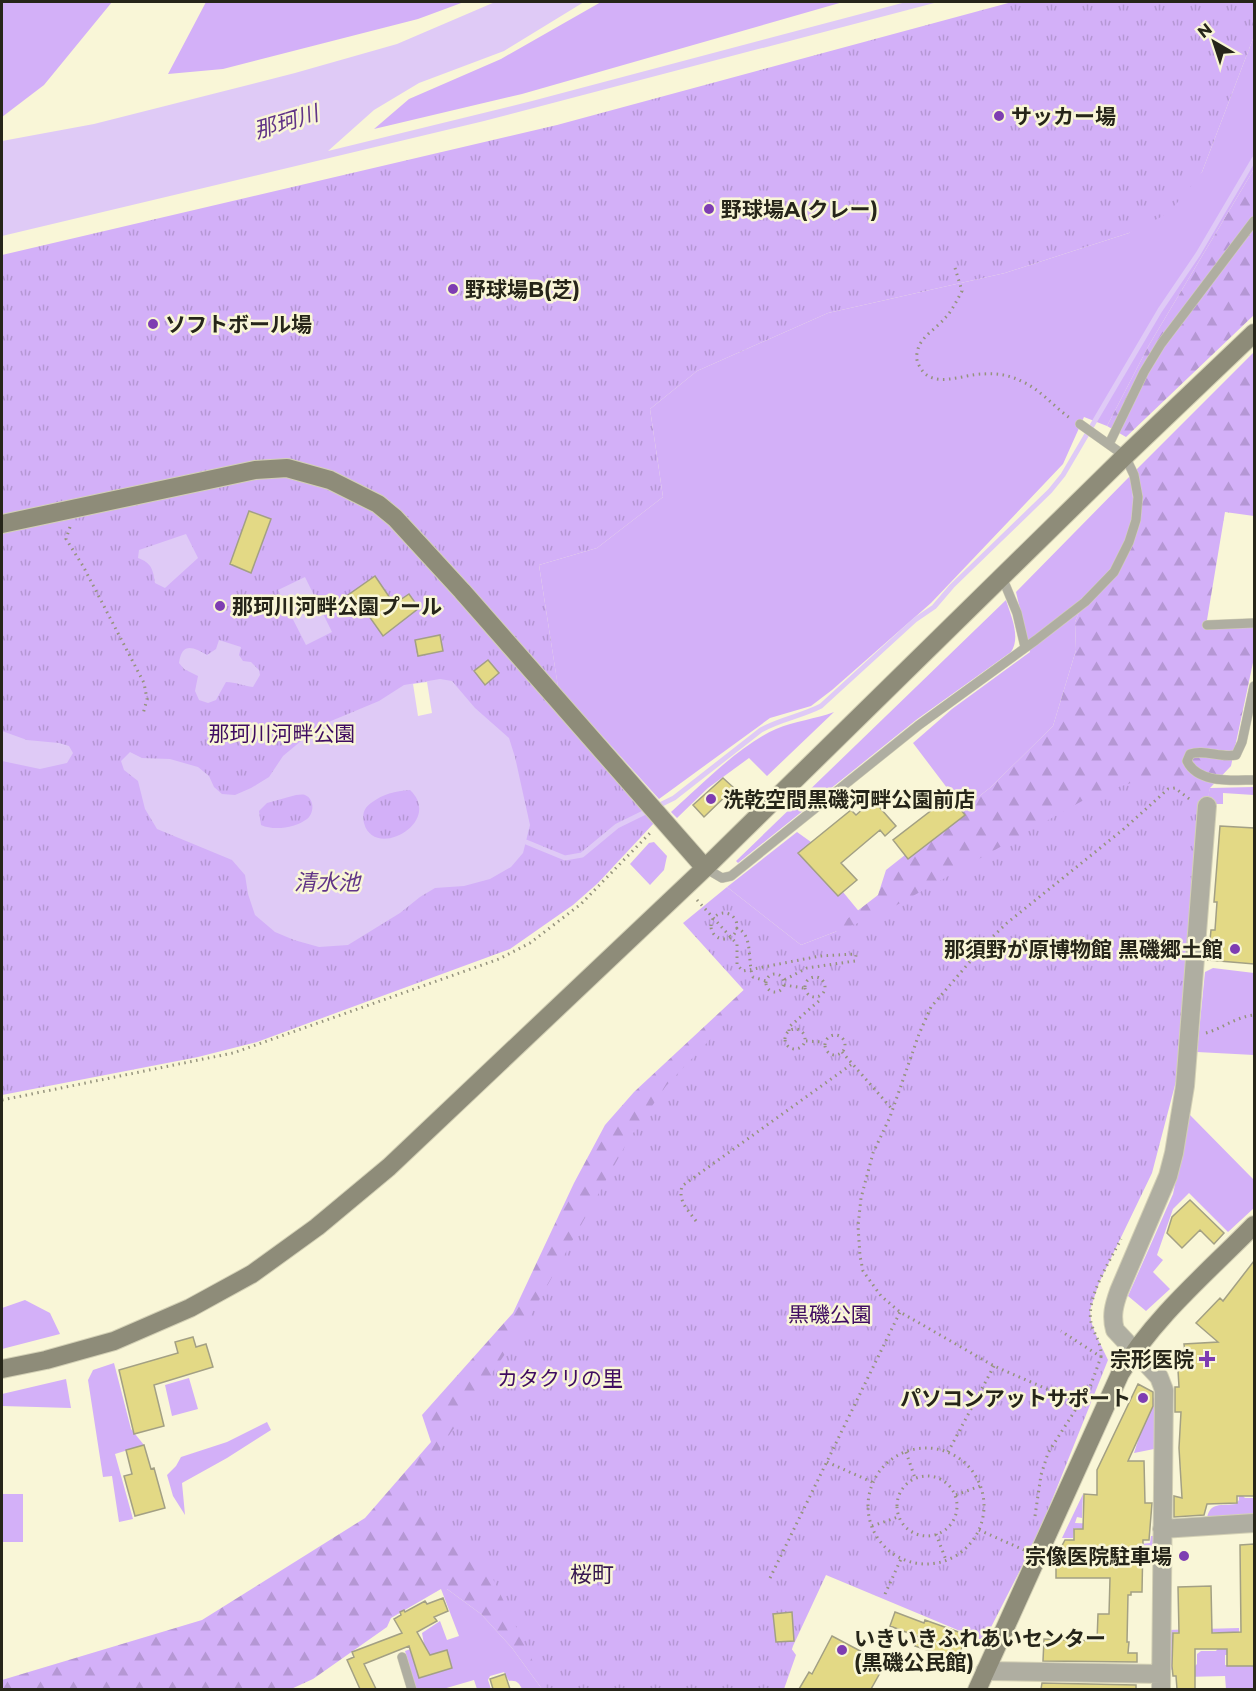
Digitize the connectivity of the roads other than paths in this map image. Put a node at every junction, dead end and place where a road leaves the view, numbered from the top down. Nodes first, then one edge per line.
1 (1254, 221) edge
2 (1254, 333) edge
3 (1080, 424) road end
4 (1106, 441) junction
5 (1125, 456) junction
6 (2, 524) edge
7 (1002, 577) junction
8 (1254, 623) edge
9 (1207, 625) dead end
10 (1025, 647) junction
11 (1254, 687) edge
12 (1254, 780) edge
13 (1206, 810) road end
14 (705, 868) junction
15 (1254, 1225) edge
16 (1134, 1352) junction
17 (2, 1370) edge
18 (1254, 1523) edge
19 (1162, 1529) junction
20 (402, 1657) dead end
21 (985, 1671) junction
22 (1161, 1682) edge
23 (412, 1689) edge
24 (977, 1689) edge

1 - 4 lane
2 - 5 street
3 - 4 lane
4 - 5 lane
5 - 7 street
5 - 10 lane
6 - 14 street
7 - 10 lane
7 - 14 street
8 - 9 lane
10 - 14 lane
11 - 12 lane
13 - 16 street
14 - 17 street
15 - 16 street
16 - 19 street
16 - 21 street
18 - 19 street
19 - 22 street
20 - 23 lane
21 - 22 street
21 - 24 street

